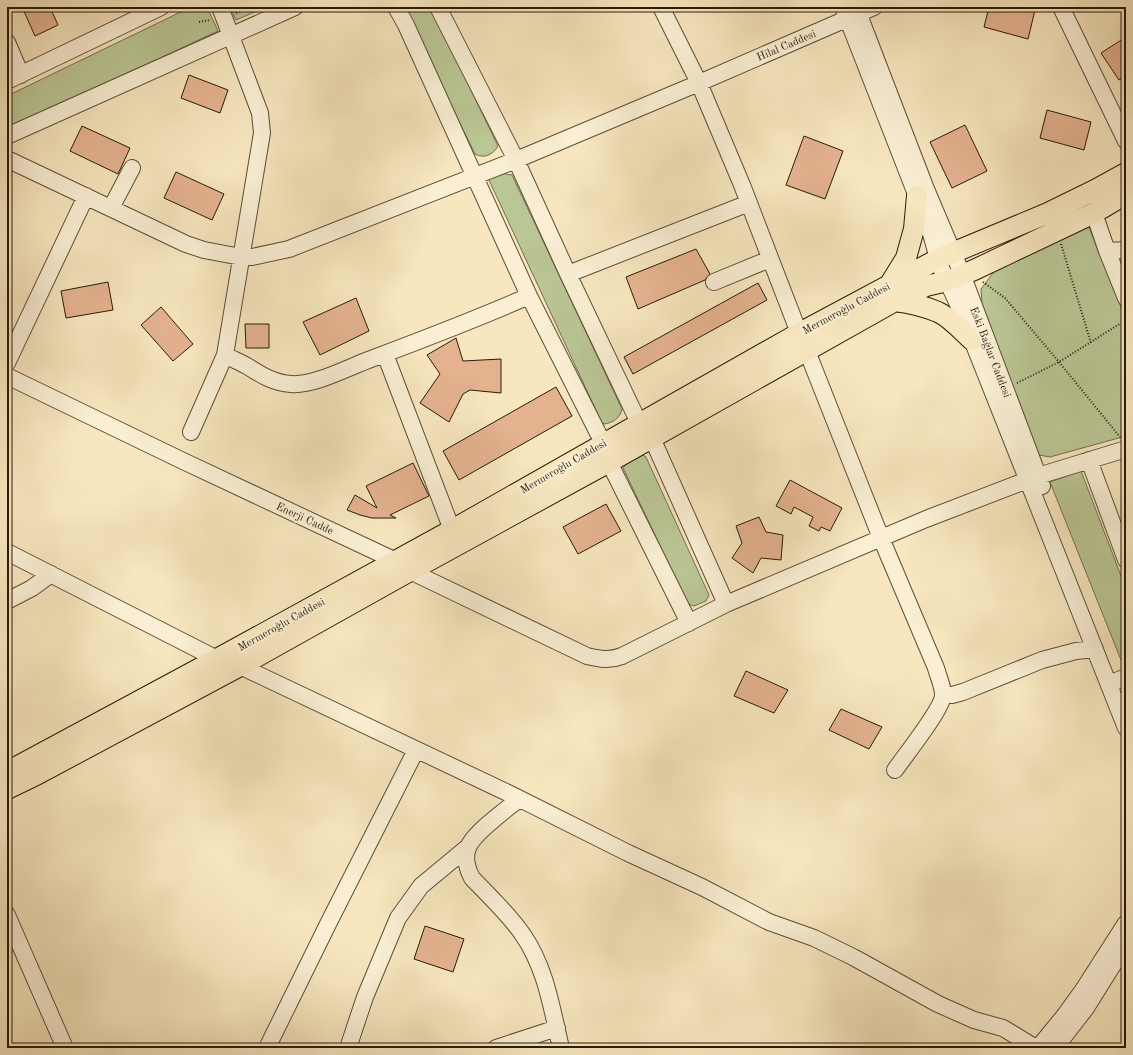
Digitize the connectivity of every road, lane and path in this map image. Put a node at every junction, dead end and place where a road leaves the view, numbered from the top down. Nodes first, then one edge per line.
1 (161, 7) edge
2 (220, 7) edge
3 (295, 7) edge
4 (396, 7) edge
5 (438, 7) edge
6 (661, 7) edge
7 (874, 7) edge
8 (1061, 7) edge
9 (852, 12) edge
10 (231, 36) junction
11 (7, 42) edge
12 (14, 78) edge
13 (699, 83) junction
14 (7, 136) edge
15 (1126, 141) edge
16 (7, 159) edge
17 (516, 160) junction
18 (132, 168) dead end
19 (1126, 173) edge
20 (475, 176) junction
21 (1126, 194) edge
22 (86, 196) junction
23 (917, 196) junction
24 (749, 203) junction
25 (111, 208) junction
26 (1094, 213) junction
27 (1057, 230) junction
28 (1126, 250) edge
29 (1107, 251) junction
30 (946, 256) junction
31 (241, 257) junction
32 (770, 259) junction
33 (568, 274) junction
34 (955, 278) junction
35 (714, 282) dead end
36 (1124, 289) edge
37 (892, 293) junction
38 (529, 296) junction
39 (1126, 320) edge
40 (972, 340) junction
41 (803, 342) junction
42 (1091, 343) junction
43 (385, 354) junction
44 (225, 355) junction
45 (1059, 362) junction
46 (7, 363) edge
47 (7, 376) edge
48 (1005, 390) junction
49 (639, 423) junction
50 (191, 432) dead end
51 (652, 438) junction
52 (603, 443) junction
53 (1124, 443) edge
54 (1089, 460) junction
55 (609, 462) junction
56 (1033, 478) junction
57 (452, 530) junction
58 (881, 538) junction
59 (7, 552) edge
60 (1126, 560) edge
61 (403, 566) junction
62 (51, 574) junction
63 (7, 601) edge
64 (726, 604) junction
65 (688, 623) junction
66 (1095, 649) junction
67 (217, 659) junction
68 (240, 666) junction
69 (1118, 680) edge
70 (943, 695) junction
71 (1126, 697) edge
72 (1126, 728) edge
73 (416, 750) junction
74 (895, 770) dead end
75 (7, 772) edge
76 (7, 789) edge
77 (519, 799) junction
78 (468, 847) junction
79 (7, 915) edge
80 (1126, 923) edge
81 (1126, 944) edge
82 (557, 1028) junction
83 (65, 1048) edge
84 (267, 1048) edge
85 (348, 1048) edge
86 (496, 1048) edge
87 (561, 1048) edge
88 (1037, 1048) edge
89 (1055, 1048) edge

1 - 12 street
2 - 10 street
3 - 10 street
4 - 20 street
5 - 17 street
6 - 13 street
7 - 9 street, Hilal Caddesi
8 - 15 street
9 - 13 street, Hilal Caddesi
9 - 23 street
9 - 30 street, Eski Bağlar Caddesi
10 - 14 street
10 - 31 street
11 - 12 street
13 - 17 street, Hilal Caddesi
13 - 24 street
16 - 22 street, Hilal Caddesi
17 - 20 street, Hilal Caddesi
17 - 33 street
18 - 25 street
19 - 30 main road, Mermeroğlu Caddesi
20 - 31 street, Hilal Caddesi
20 - 38 street
21 - 26 main road, Mermeroğlu Caddesi
22 - 25 street, Hilal Caddesi
22 - 46 street
23 - 30 street
23 - 37 main road
24 - 32 street
24 - 33 street
25 - 31 street, Hilal Caddesi
26 - 27 main road, Mermeroğlu Caddesi
26 - 29 street
27 - 34 main road, Mermeroğlu Caddesi
27 - 42 path
28 - 29 street
29 - 36 street
30 - 34 street, Eski Bağlar Caddesi
30 - 37 main road, Mermeroğlu Caddesi
31 - 44 street
32 - 35 street
32 - 41 street
33 - 49 street
34 - 37 main road, Mermeroğlu Caddesi
34 - 40 street, Eski Bağlar Caddesi
34 - 45 path
34 - 48 street, Eski Bağlar Caddesi
37 - 40 main road
37 - 41 main road, Mermeroğlu Caddesi
38 - 43 street
38 - 52 street
39 - 42 path
40 - 56 street, Eski Bağlar Caddesi
41 - 49 main road, Mermeroğlu Caddesi
41 - 51 main road, Mermeroğlu Caddesi
41 - 58 street
42 - 45 path
43 - 44 street
43 - 57 street
44 - 50 street
45 - 48 path
45 - 53 path
47 - 61 street, Enerji Cadde
48 - 56 street, Eski Bağlar Caddesi
49 - 52 main road, Mermeroğlu Caddesi
51 - 55 main road, Mermeroğlu Caddesi
51 - 64 street
52 - 57 main road, Mermeroğlu Caddesi
53 - 54 street
54 - 56 street
54 - 60 street
55 - 61 main road, Mermeroğlu Caddesi
55 - 65 street
56 - 58 street
56 - 66 street, Eski Bağlar Caddesi
56 - 69 street, Eski Bağlar Caddesi
57 - 61 main road, Mermeroğlu Caddesi
58 - 64 street
58 - 70 street
59 - 62 street
61 - 65 street, Enerji Cadde
61 - 67 main road, Mermeroğlu Caddesi
61 - 68 main road, Mermeroğlu Caddesi
62 - 63 street
62 - 67 street
64 - 65 street
66 - 69 street, Eski Bağlar Caddesi
66 - 70 street
67 - 75 main road, Mermeroğlu Caddesi
68 - 73 street
68 - 76 main road, Mermeroğlu Caddesi
69 - 71 street, Eski Bağlar Caddesi
69 - 72 street, Eski Bağlar Caddesi
70 - 74 street
73 - 77 street
73 - 84 street
77 - 78 street
77 - 88 street
78 - 82 street
78 - 85 street
79 - 83 street
80 - 88 street
81 - 89 street
82 - 86 street
82 - 87 street

